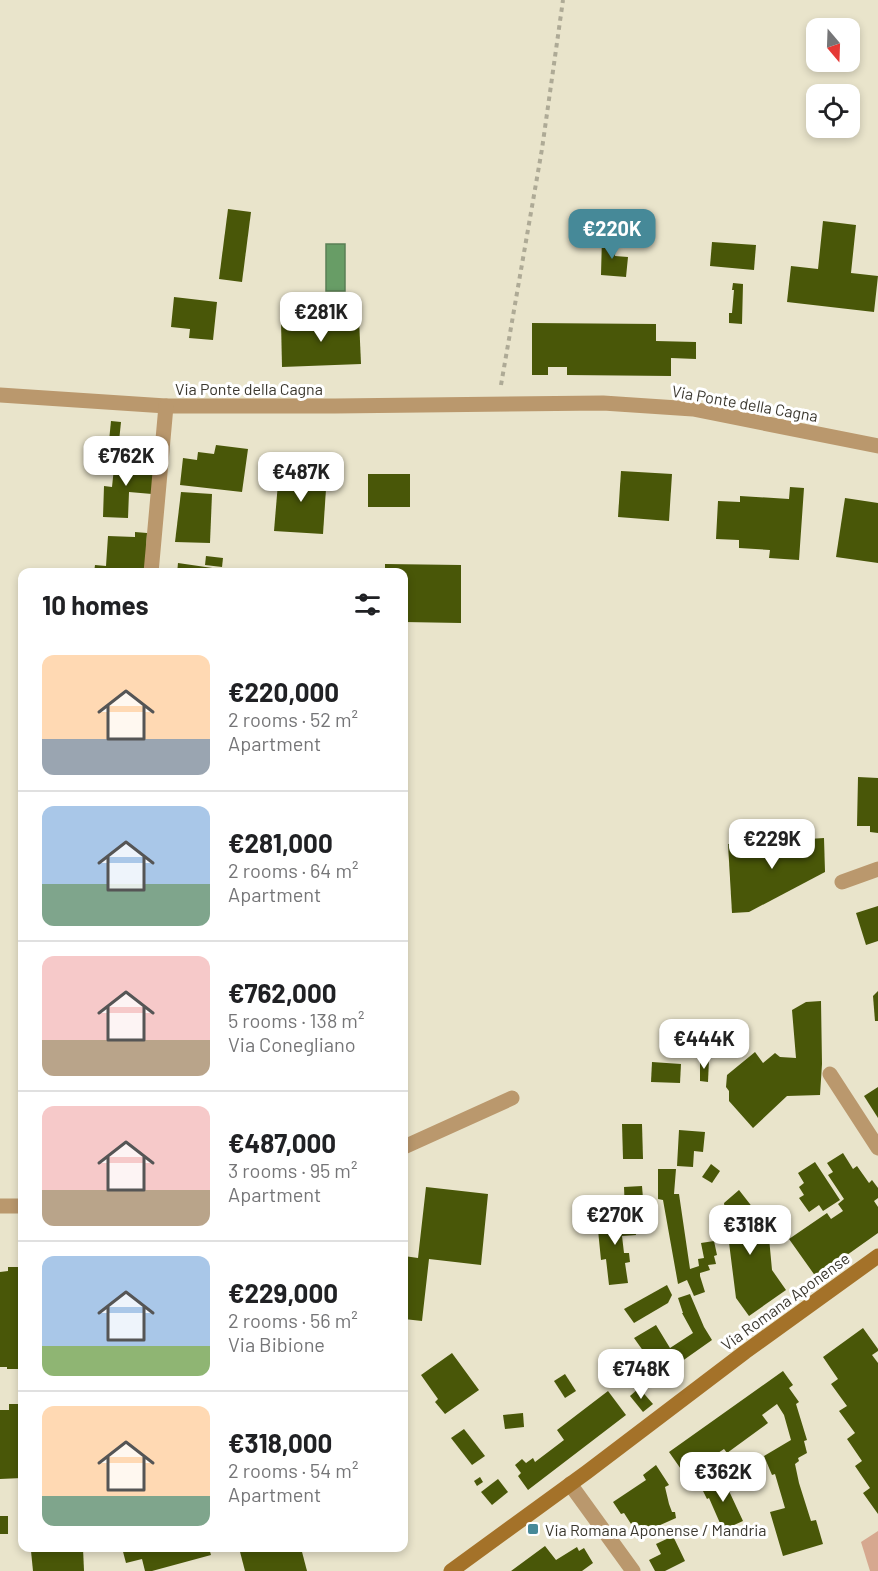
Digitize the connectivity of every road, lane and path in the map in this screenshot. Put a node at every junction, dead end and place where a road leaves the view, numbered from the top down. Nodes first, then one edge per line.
1 (563, 0) edge
2 (0, 395) edge
3 (497, 404) junction
4 (166, 406) junction
5 (878, 446) edge
6 (151, 568) edge
7 (878, 869) edge
8 (842, 882) dead end
9 (830, 1074) dead end
10 (512, 1098) dead end
11 (408, 1145) edge
12 (878, 1148) edge
13 (0, 1206) edge
14 (18, 1206) edge
15 (878, 1256) edge
16 (570, 1484) junction
17 (451, 1571) edge
18 (633, 1571) edge

1 - 3 path
2 - 4 street, Via Ponte della Cagna
3 - 4 street, Via Ponte della Cagna
3 - 5 street, Via Ponte della Cagna
4 - 6 street
7 - 8 street
9 - 12 street
10 - 11 street
13 - 14 street
15 - 16 street, Via Romana Aponense
16 - 17 street, Via Romana Aponense
16 - 18 street

